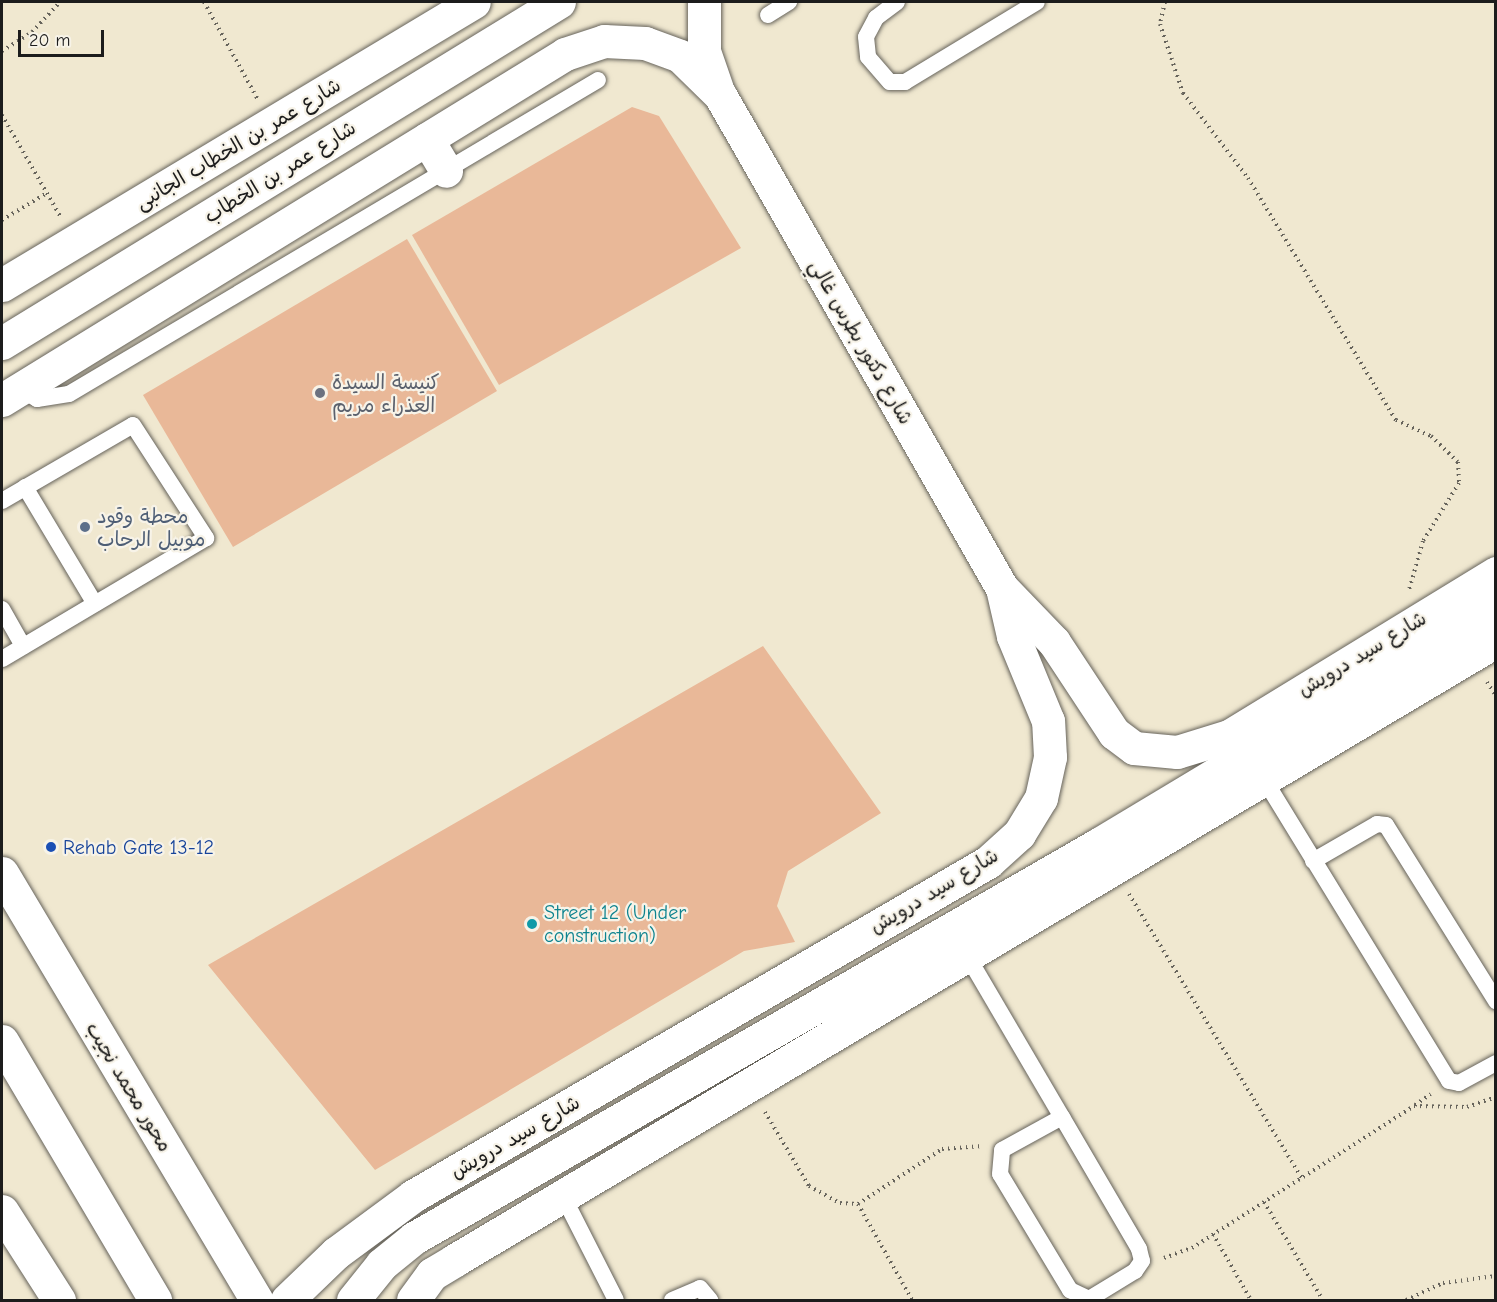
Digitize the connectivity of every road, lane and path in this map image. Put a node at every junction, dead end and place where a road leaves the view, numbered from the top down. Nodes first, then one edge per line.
1 (60, 2) edge
2 (204, 2) edge
3 (474, 2) edge
4 (558, 2) edge
5 (704, 2) edge
6 (789, 2) edge
7 (897, 2) edge
8 (1037, 2) edge
9 (1165, 2) edge
10 (768, 15) dead end
11 (2, 51) edge
12 (598, 80) dead end
13 (720, 95) junction
14 (2, 116) edge
15 (271, 123) junction
16 (427, 139) junction
17 (446, 171) junction
18 (46, 193) junction
19 (2, 220) edge
20 (75, 242) junction
21 (2, 285) edge
22 (2, 343) edge
23 (2, 356) edge
24 (11, 394) edge
25 (25, 487) junction
26 (2, 501) edge
27 (1496, 573) edge
28 (1002, 588) junction
29 (95, 604) junction
30 (1496, 605) edge
31 (2, 609) edge
32 (1419, 620) junction
33 (1473, 642) edge
34 (23, 646) junction
35 (2, 659) edge
36 (1264, 779) junction
37 (1107, 856) junction
38 (1313, 861) junction
39 (2, 873) edge
40 (968, 957) junction
41 (1496, 1001) edge
42 (785, 1025) junction
43 (2, 1041) edge
44 (801, 1055) junction
45 (1496, 1063) edge
46 (749, 1086) junction
47 (1496, 1096) edge
48 (1062, 1117) junction
49 (1002, 1150) junction
50 (544, 1162) junction
51 (1302, 1178) junction
52 (413, 1196) junction
53 (564, 1198) junction
54 (1264, 1202) junction
55 (858, 1204) junction
56 (2, 1211) edge
57 (430, 1228) junction
58 (1213, 1234) junction
59 (1142, 1261) junction
60 (1496, 1276) edge
61 (59, 1300) edge
62 (155, 1300) edge
63 (257, 1300) edge
64 (287, 1300) edge
65 (353, 1300) edge
66 (413, 1300) edge
67 (616, 1300) edge
68 (672, 1300) edge
69 (710, 1300) edge
70 (912, 1300) edge
71 (1251, 1300) edge
72 (1323, 1300) edge
73 (1406, 1300) edge

1 - 11 path
2 - 15 path
3 - 15 street, شارع عمر بن الخطاب الجانبى
4 - 22 street, شارع عمر بن الخطاب
5 - 13 street
6 - 10 lane
7 - 8 lane
9 - 32 path
12 - 17 lane
13 - 16 street
13 - 28 street, شارع دكتور بطرس غالي
14 - 18 path
15 - 20 street, شارع عمر بن الخطاب الجانبى
16 - 17 street
16 - 24 street
17 - 24 lane
18 - 19 path
18 - 20 path
20 - 21 street, شارع عمر بن الخطاب الجانبى
23 - 24 street
25 - 26 lane
25 - 29 lane
25 - 29 lane
27 - 32 street, شارع سيد درويش
28 - 32 street, شارع سيد درويش
28 - 52 street, شارع سيد درويش
29 - 34 lane
30 - 33 street, شارع سيد درويش
31 - 34 lane
33 - 36 street
33 - 37 street, شارع سيد درويش
34 - 35 lane
36 - 37 street
36 - 38 lane
37 - 40 street
37 - 42 street, شارع سيد درويش
37 - 51 path
38 - 41 lane
38 - 45 lane
39 - 63 street, محور محمد نجيب
40 - 44 street
40 - 48 lane
42 - 44 street
42 - 50 street, شارع سيد درويش
43 - 62 street
44 - 46 street
46 - 53 street
46 - 55 path
47 - 51 path
48 - 49 lane
48 - 59 lane
49 - 55 path
49 - 59 lane
50 - 53 street
50 - 57 street, شارع سيد درويش
51 - 54 path
52 - 57 street
52 - 64 street, شارع سيد درويش
53 - 66 street
53 - 67 lane
54 - 58 path
54 - 72 path
55 - 70 path
56 - 61 street
57 - 65 street, شارع سيد درويش
58 - 59 path
58 - 71 path
60 - 73 path
68 - 69 lane

